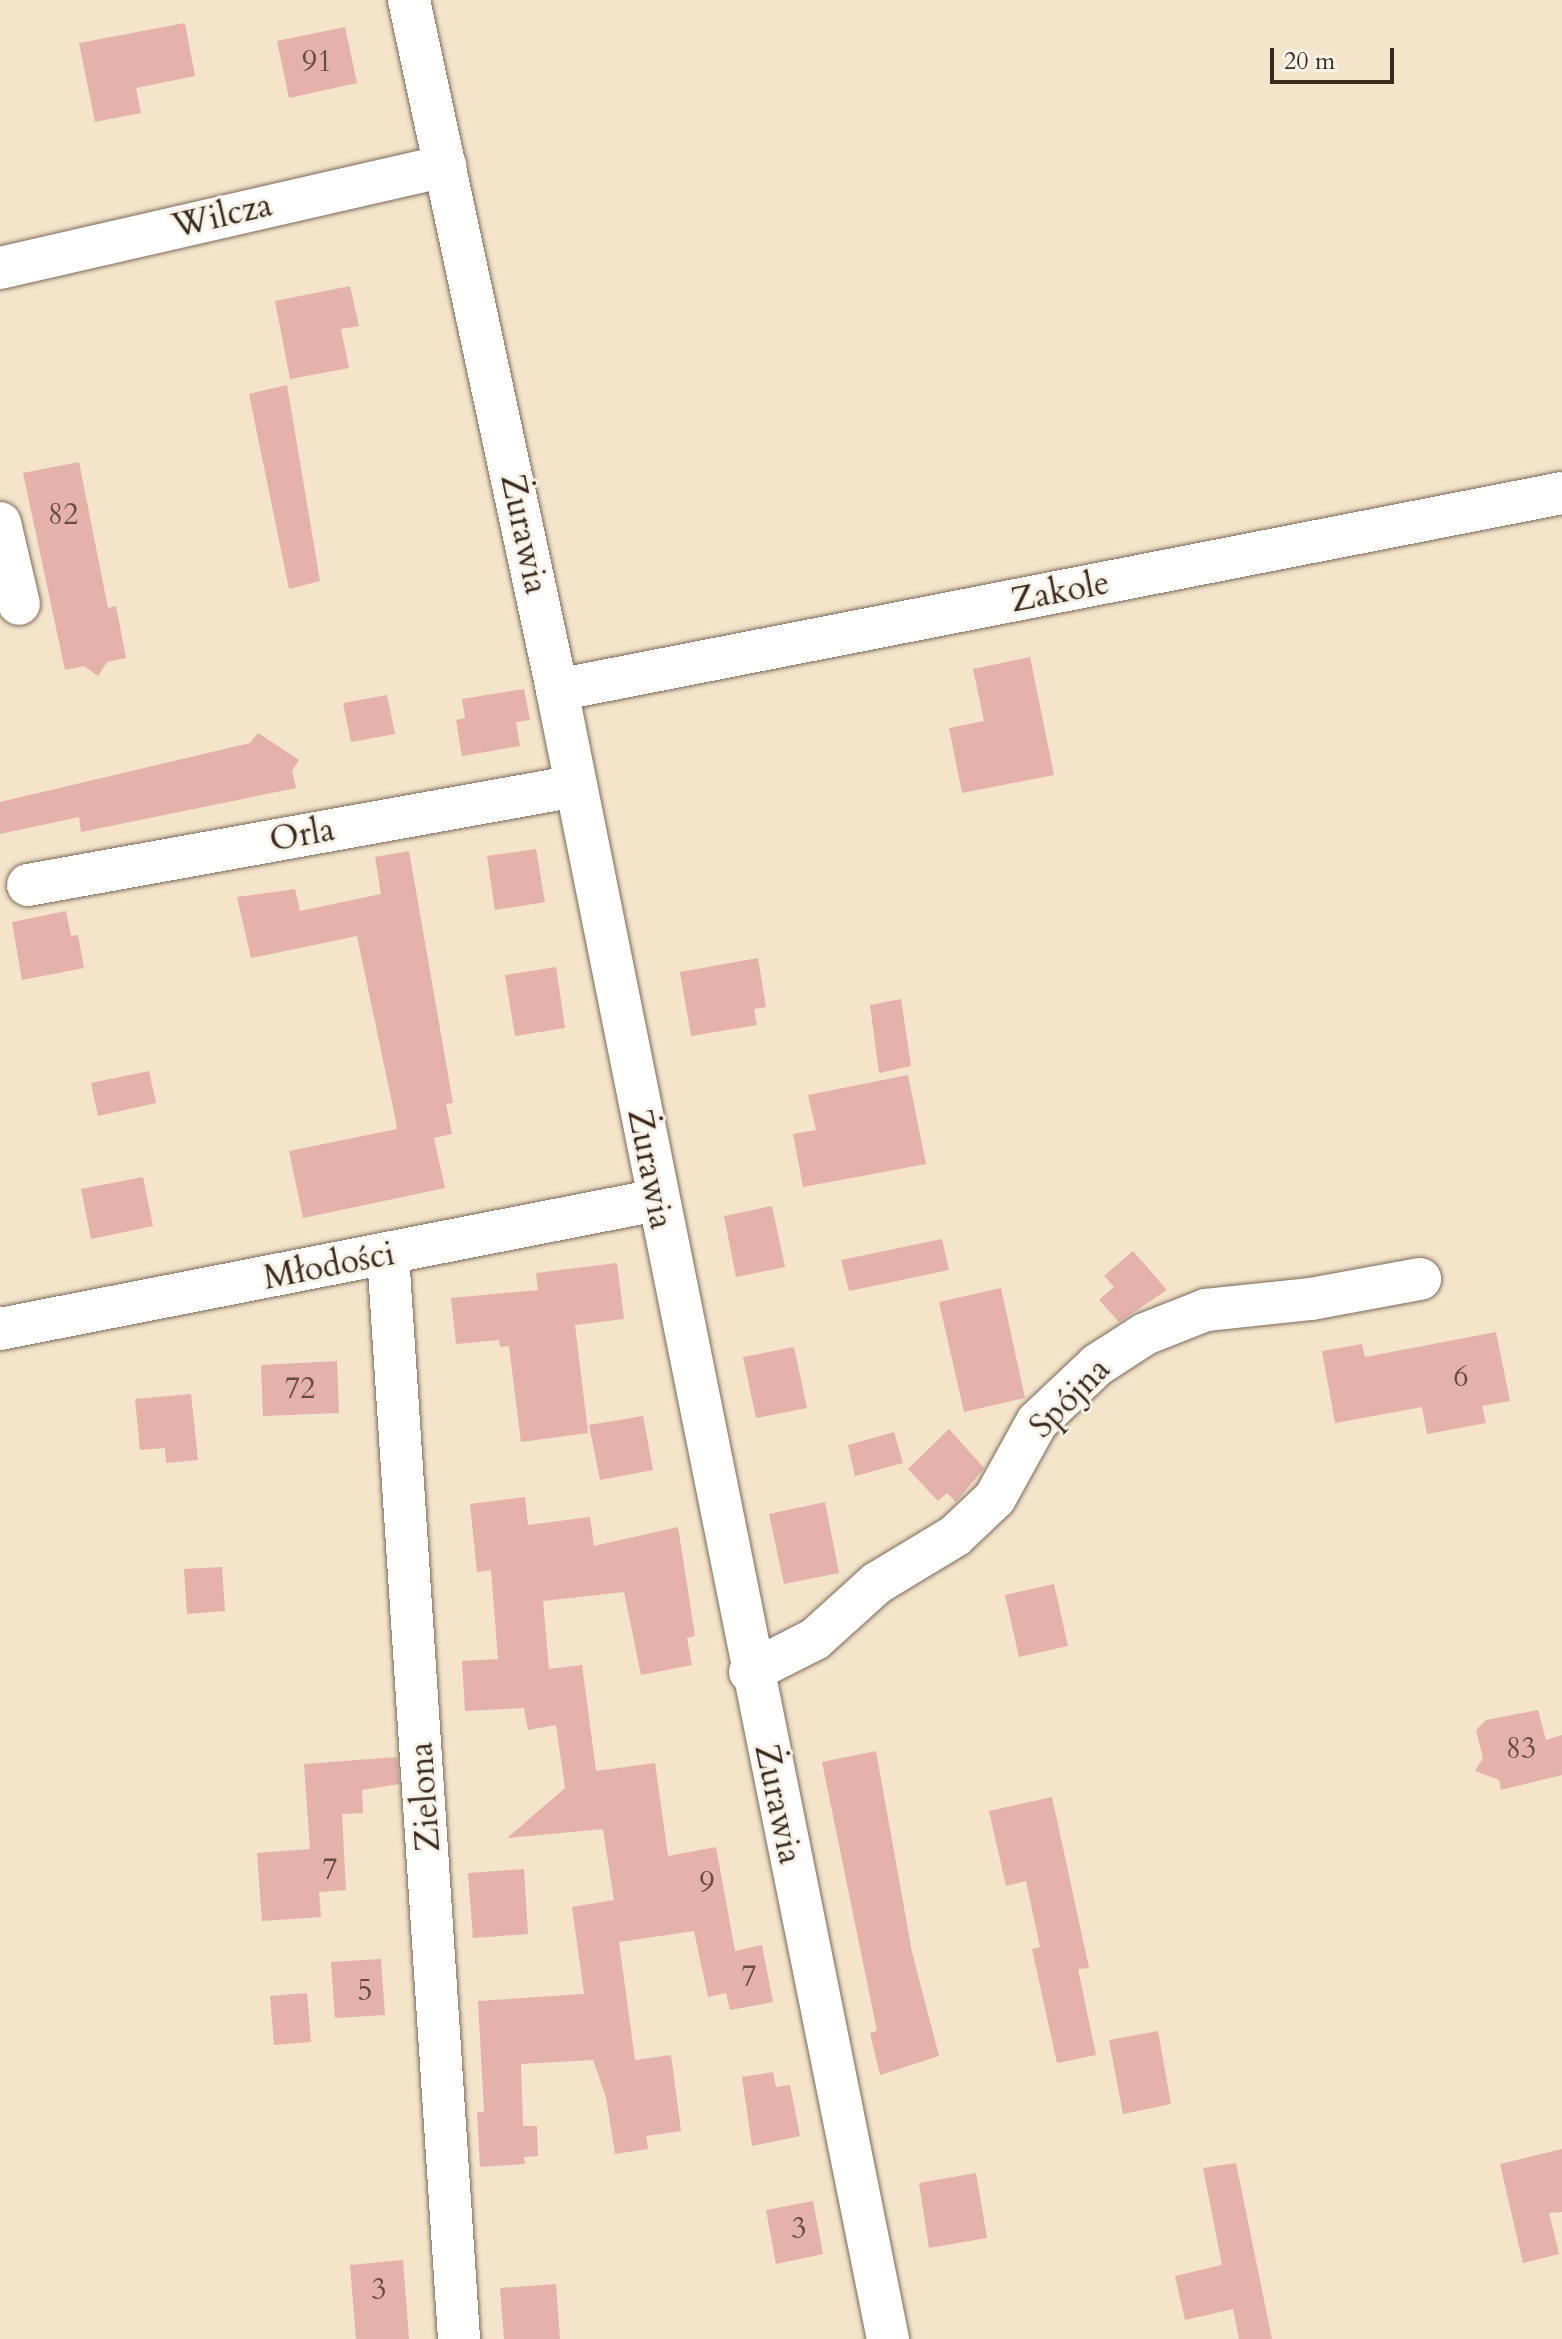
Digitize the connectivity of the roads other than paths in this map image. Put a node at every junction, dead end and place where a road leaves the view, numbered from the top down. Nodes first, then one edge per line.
1 (409, 0) edge
2 (445, 166) junction
3 (0, 268) edge
4 (1562, 493) edge
5 (0, 523) edge
6 (19, 604) dead end
7 (557, 690) junction
8 (576, 786) junction
9 (28, 885) dead end
10 (657, 1200) junction
11 (388, 1255) junction
12 (1420, 1279) dead end
13 (0, 1329) edge
14 (750, 1672) junction
15 (459, 2339) edge
16 (888, 2339) edge

1 - 2 street, Żurawia
2 - 3 street, Wilcza
2 - 7 street, Żurawia
4 - 7 street, Zakole
5 - 6 street
7 - 8 street, Żurawia
8 - 9 street, Orla
8 - 10 street, Żurawia
10 - 11 street, Młodości
10 - 14 street, Żurawia
11 - 13 street, Młodości
11 - 15 street, Zielona
12 - 14 street, Spójna
14 - 16 street, Żurawia

